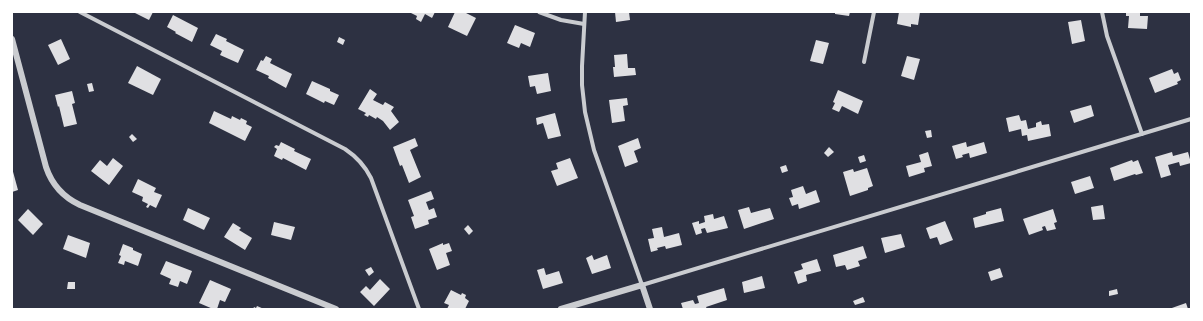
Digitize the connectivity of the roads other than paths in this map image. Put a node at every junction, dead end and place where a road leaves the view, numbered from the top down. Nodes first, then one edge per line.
1 (80, 12) edge
2 (539, 12) edge
3 (585, 12) edge
4 (874, 12) edge
5 (1102, 12) edge
6 (584, 24) junction
7 (12, 39) edge
8 (864, 62) dead end
9 (1191, 119) edge
10 (1142, 134) junction
11 (642, 285) junction
12 (336, 309) edge
13 (419, 309) edge
14 (561, 309) edge
15 (650, 309) edge

1 - 13 street
2 - 6 street
3 - 6 street
4 - 8 street
5 - 10 street
6 - 11 street
7 - 12 street
9 - 10 street
10 - 11 street
11 - 14 street
11 - 15 street

